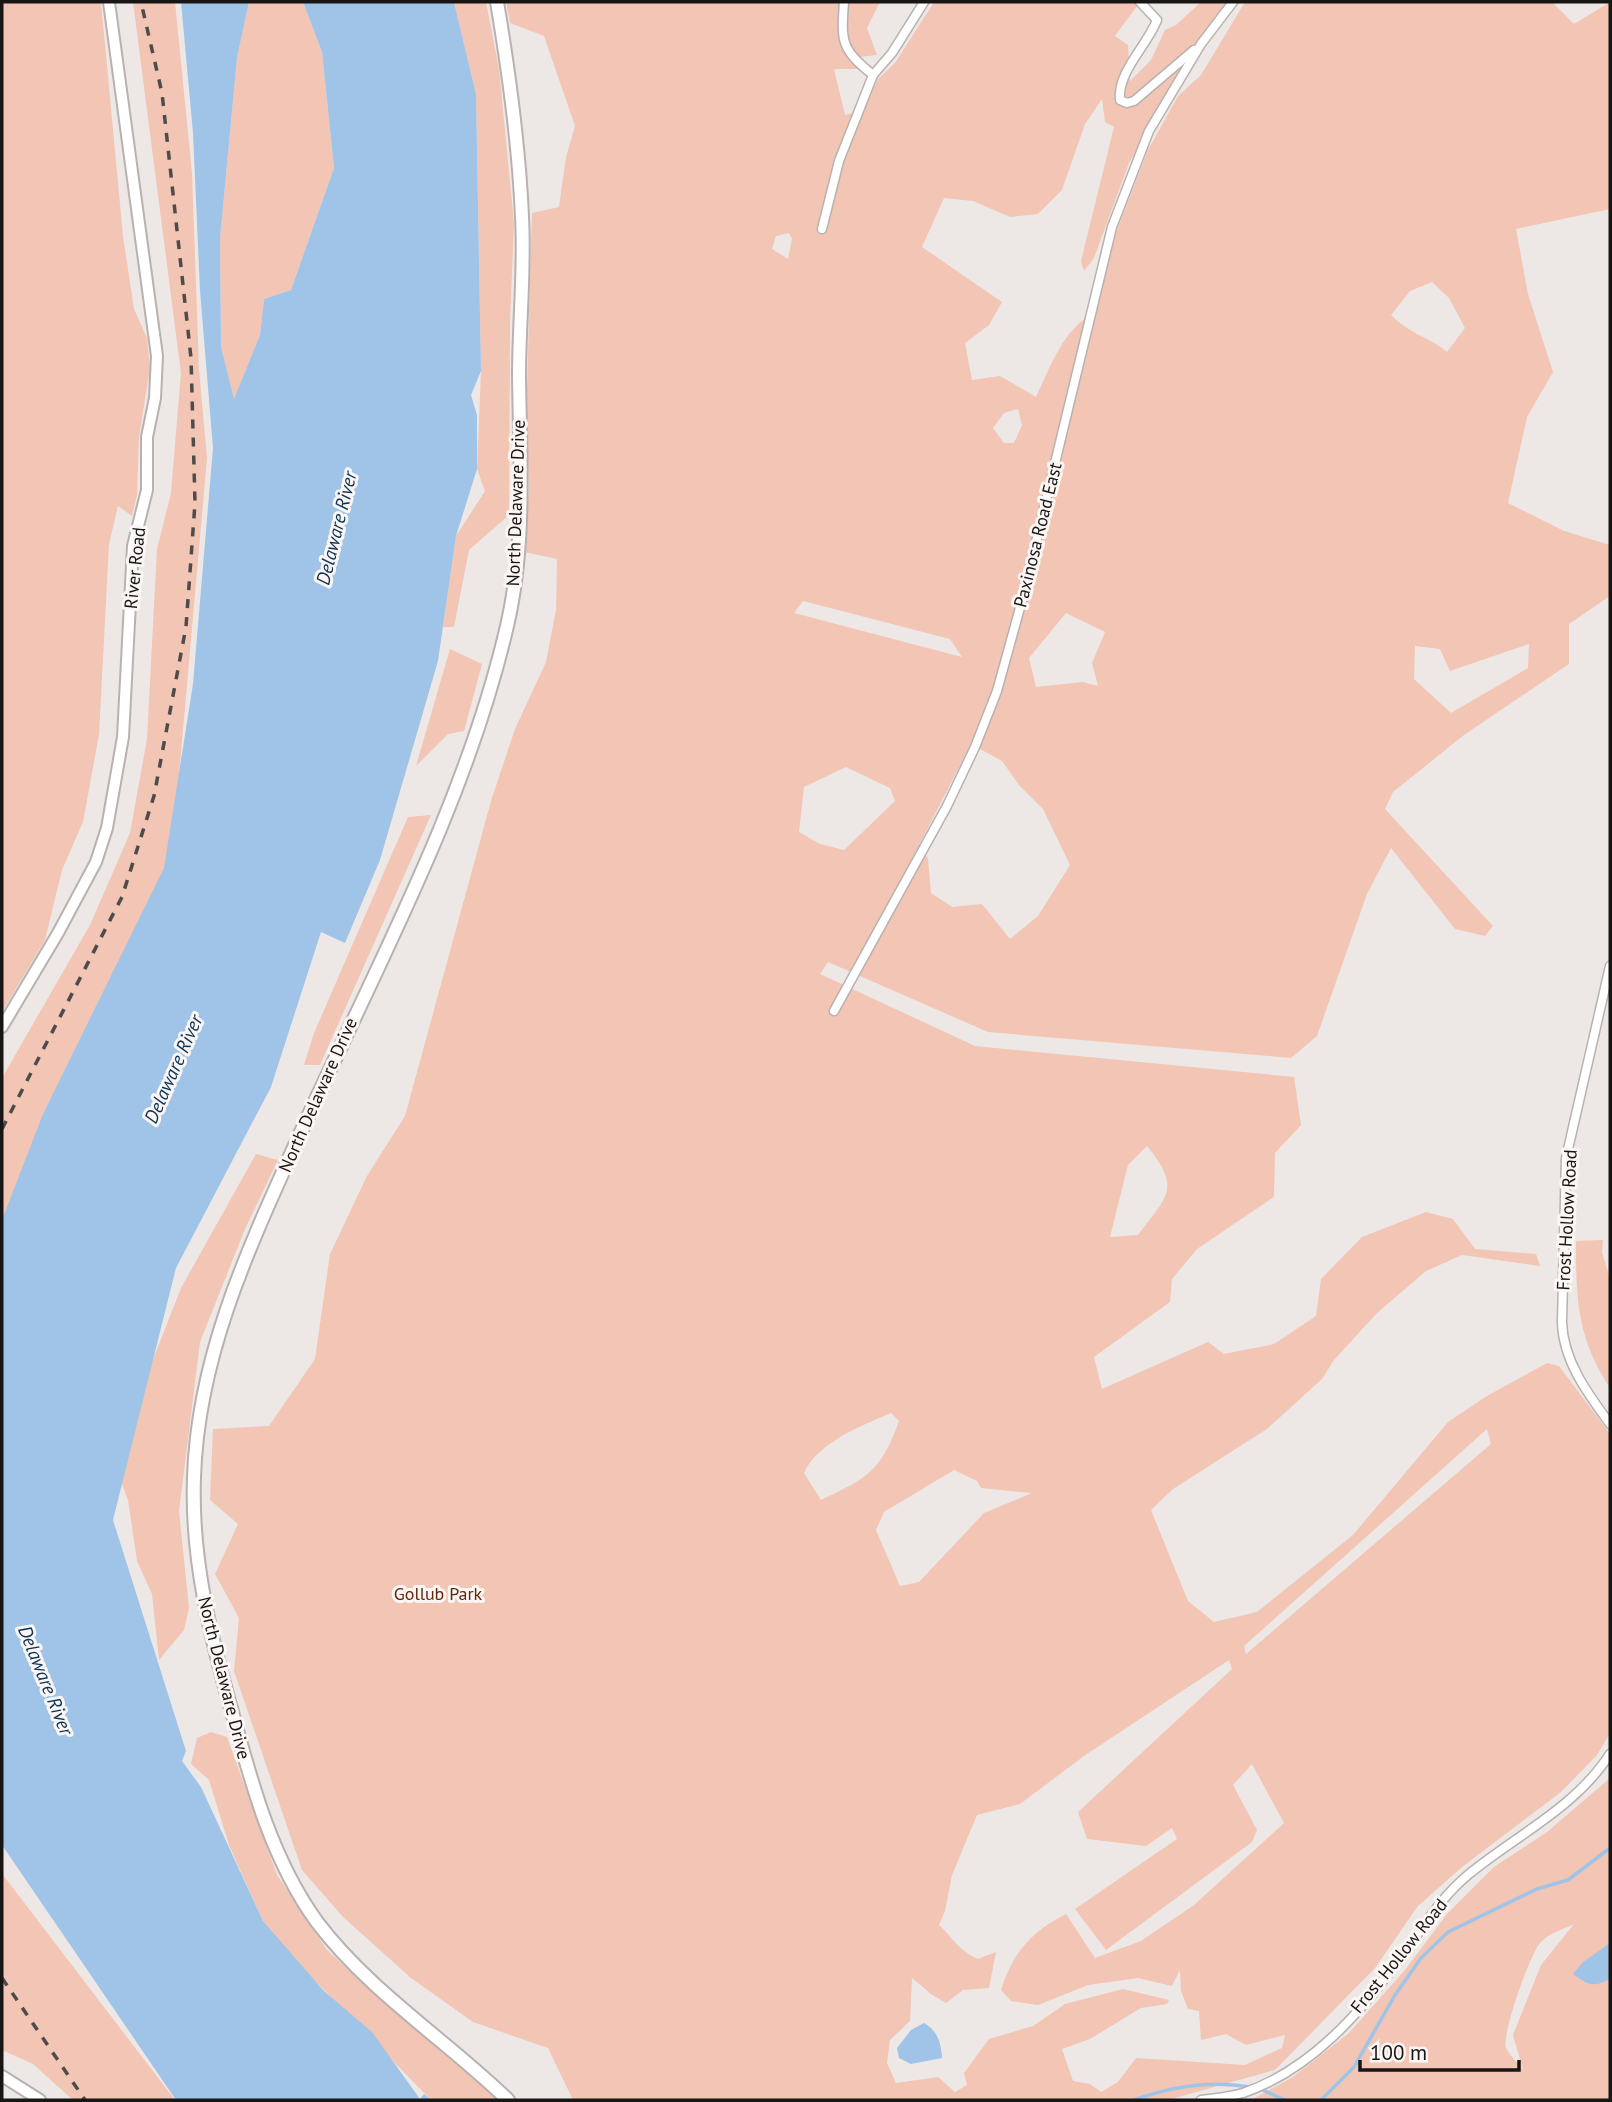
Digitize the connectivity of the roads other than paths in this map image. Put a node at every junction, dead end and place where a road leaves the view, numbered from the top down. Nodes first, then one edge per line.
1 (109, 2) edge
2 (497, 2) edge
3 (844, 2) edge
4 (924, 2) edge
5 (1140, 2) edge
6 (1233, 2) edge
7 (1201, 44) junction
8 (873, 75) junction
9 (822, 229) dead end
10 (1610, 965) edge
11 (834, 1011) dead end
12 (2, 1027) edge
13 (1610, 1424) edge
14 (1610, 1754) edge
15 (2, 2076) edge
16 (40, 2100) edge
17 (509, 2100) edge
18 (1201, 2100) edge

1 - 12 street, River Road
2 - 17 main road, North Delaware Drive
3 - 8 street
4 - 8 street
5 - 7 street, Paxinosa Road East
6 - 7 street, Paxinosa Road East
7 - 11 street, Paxinosa Road East
8 - 9 street
10 - 13 street, Frost Hollow Road
14 - 18 street, Frost Hollow Road
15 - 16 street

